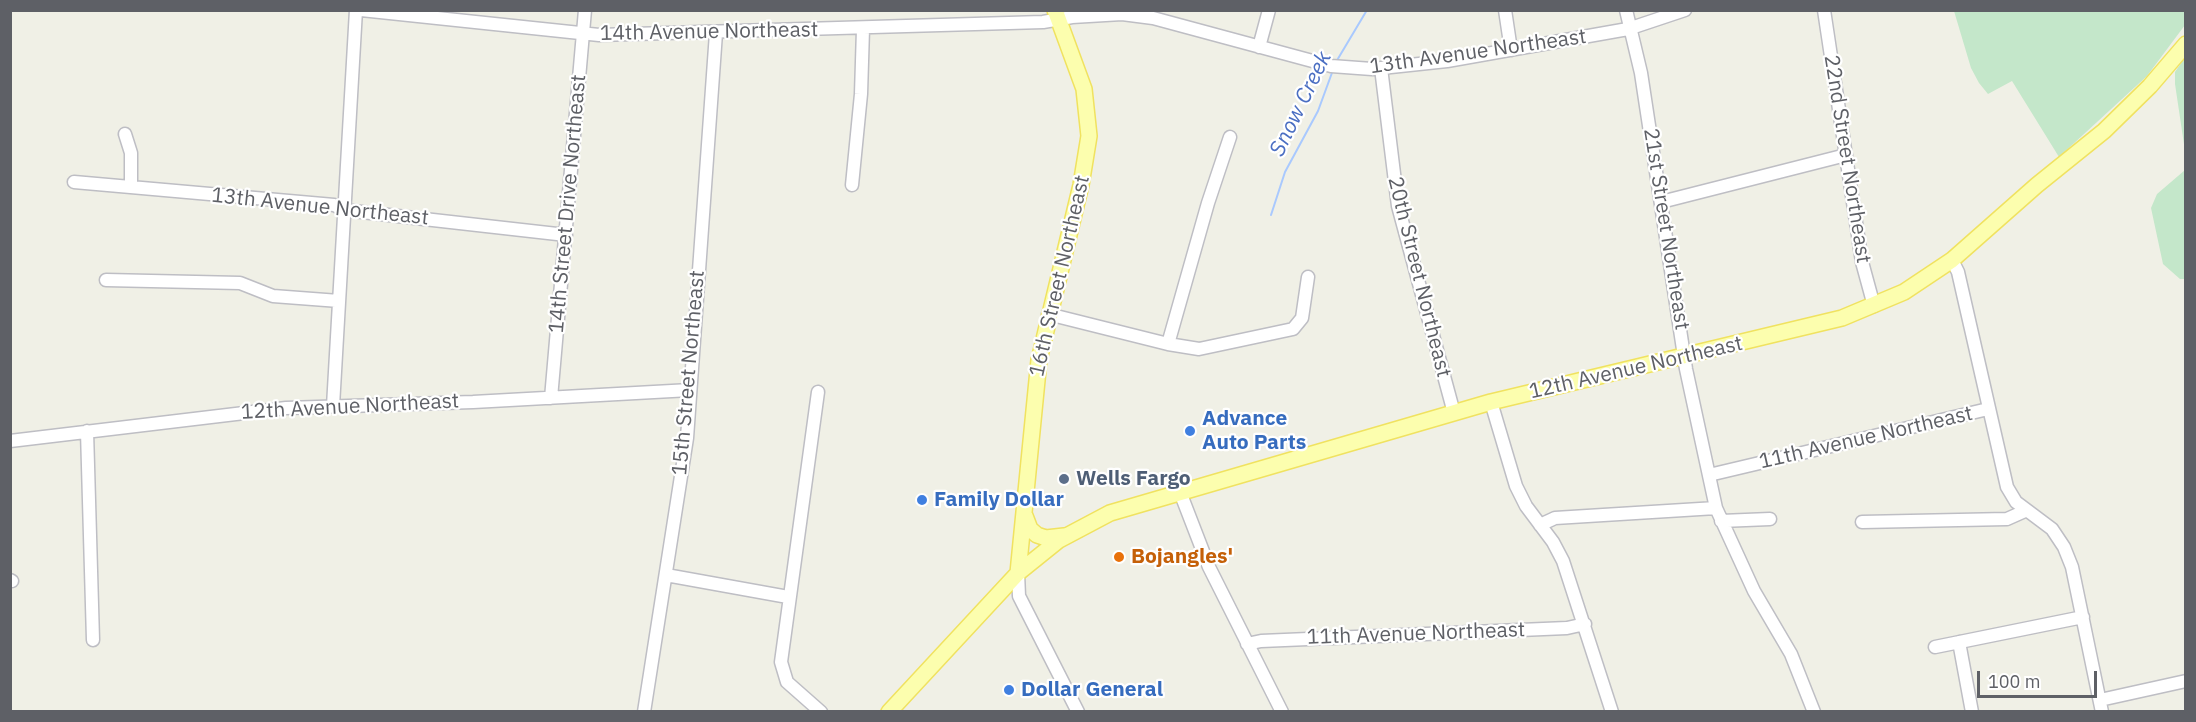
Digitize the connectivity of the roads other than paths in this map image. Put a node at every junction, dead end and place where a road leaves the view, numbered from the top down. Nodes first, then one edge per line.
1 (356, 10) edge
2 (361, 10) edge
3 (585, 10) edge
4 (1269, 10) edge
5 (1505, 10) edge
6 (1626, 10) edge
7 (1685, 10) edge
8 (1824, 10) edge
9 (1142, 13) edge
10 (1057, 15) edge
11 (863, 28) junction
12 (1628, 29) junction
13 (716, 33) junction
14 (584, 34) junction
15 (2186, 44) edge
16 (1259, 46) junction
17 (1511, 50) junction
18 (1381, 68) junction
19 (125, 135) dead end
20 (1230, 137) dead end
21 (1846, 155) junction
22 (74, 183) dead end
23 (852, 185) dead end
24 (130, 186) junction
25 (1661, 202) junction
26 (344, 210) junction
27 (566, 235) junction
28 (1952, 260) junction
29 (1308, 277) dead end
30 (106, 280) dead end
31 (339, 301) junction
32 (1874, 306) junction
33 (1048, 314) junction
34 (1168, 344) junction
35 (1685, 356) junction
36 (690, 390) junction
37 (818, 392) dead end
38 (551, 398) junction
39 (1491, 402) junction
40 (333, 406) junction
41 (1988, 409) junction
42 (1454, 413) junction
43 (87, 432) junction
44 (10, 441) edge
45 (1709, 475) junction
46 (1180, 492) junction
47 (1716, 508) junction
48 (2025, 511) junction
49 (1024, 513) junction
50 (1770, 519) dead end
51 (1721, 521) junction
52 (1862, 522) dead end
53 (1540, 525) junction
54 (1068, 535) junction
55 (1018, 573) junction
56 (666, 575) junction
57 (789, 597) junction
58 (2083, 617) junction
59 (1585, 624) junction
60 (93, 640) dead end
61 (1959, 642) junction
62 (1247, 644) junction
63 (1935, 647) dead end
64 (2186, 681) edge
65 (2101, 706) edge
66 (644, 711) edge
67 (821, 711) edge
68 (889, 711) edge
69 (1078, 711) edge
70 (1282, 711) edge
71 (1612, 711) edge
72 (1814, 711) edge
73 (1972, 711) edge

1 - 26 street
2 - 14 street, 14th Avenue Northeast
3 - 14 street, 14th Street Drive Northeast
4 - 16 street
5 - 17 street
6 - 12 street, 21st Street Northeast
7 - 12 street, 13th Avenue Northeast
8 - 21 street, 22nd Street Northeast
9 - 10 street, 13th Avenue Northeast
9 - 16 street, 13th Avenue Northeast
10 - 11 street, 14th Avenue Northeast
10 - 33 main road, 16th Street Northeast
11 - 13 street, 14th Avenue Northeast
11 - 23 street
12 - 17 street, 13th Avenue Northeast
12 - 25 street, 21st Street Northeast
13 - 14 street, 14th Avenue Northeast
13 - 36 street, 15th Street Northeast
14 - 27 street, 14th Street Drive Northeast
15 - 28 main road, 12th Avenue Northeast
16 - 18 street, 13th Avenue Northeast
17 - 18 street, 13th Avenue Northeast
18 - 42 street, 20th Street Northeast
19 - 24 street
20 - 34 street
21 - 25 street
21 - 32 street, 22nd Street Northeast
22 - 24 street, 13th Avenue Northeast
24 - 26 street, 13th Avenue Northeast
25 - 35 street, 21st Street Northeast
26 - 27 street, 13th Avenue Northeast
26 - 31 street
27 - 38 street, 14th Street Drive Northeast
28 - 32 main road, 12th Avenue Northeast
28 - 41 street
29 - 34 street
30 - 31 street
31 - 40 street
32 - 35 main road, 12th Avenue Northeast
33 - 34 street
33 - 49 main road, 16th Street Northeast
35 - 39 main road, 12th Avenue Northeast
35 - 45 street, 21st Street Northeast
36 - 38 street, 12th Avenue Northeast
36 - 56 street, 15th Street Northeast
37 - 57 street
38 - 40 street, 12th Avenue Northeast
39 - 42 main road, 12th Avenue Northeast
39 - 53 street
40 - 43 street, 12th Avenue Northeast
41 - 45 street, 11th Avenue Northeast
41 - 48 street
42 - 46 main road, 12th Avenue Northeast
43 - 44 street, 12th Avenue Northeast
43 - 60 street
45 - 47 street, 21st Street Northeast
46 - 54 main road, 12th Avenue Northeast
46 - 62 street
47 - 51 street, 21st Street Northeast
47 - 53 street
48 - 52 street
48 - 58 street
49 - 54 main road
49 - 55 main road, 16th Street Northeast
50 - 51 street
51 - 72 street, 21st Street Northeast
53 - 59 street
54 - 55 main road, 12th Avenue Northeast
55 - 68 main road
55 - 69 street
56 - 57 street
56 - 66 street, 15th Street Northeast
57 - 67 street
58 - 61 street
58 - 65 street
59 - 62 street, 11th Avenue Northeast
59 - 71 street
61 - 63 street
61 - 73 street
62 - 70 street
64 - 65 street

